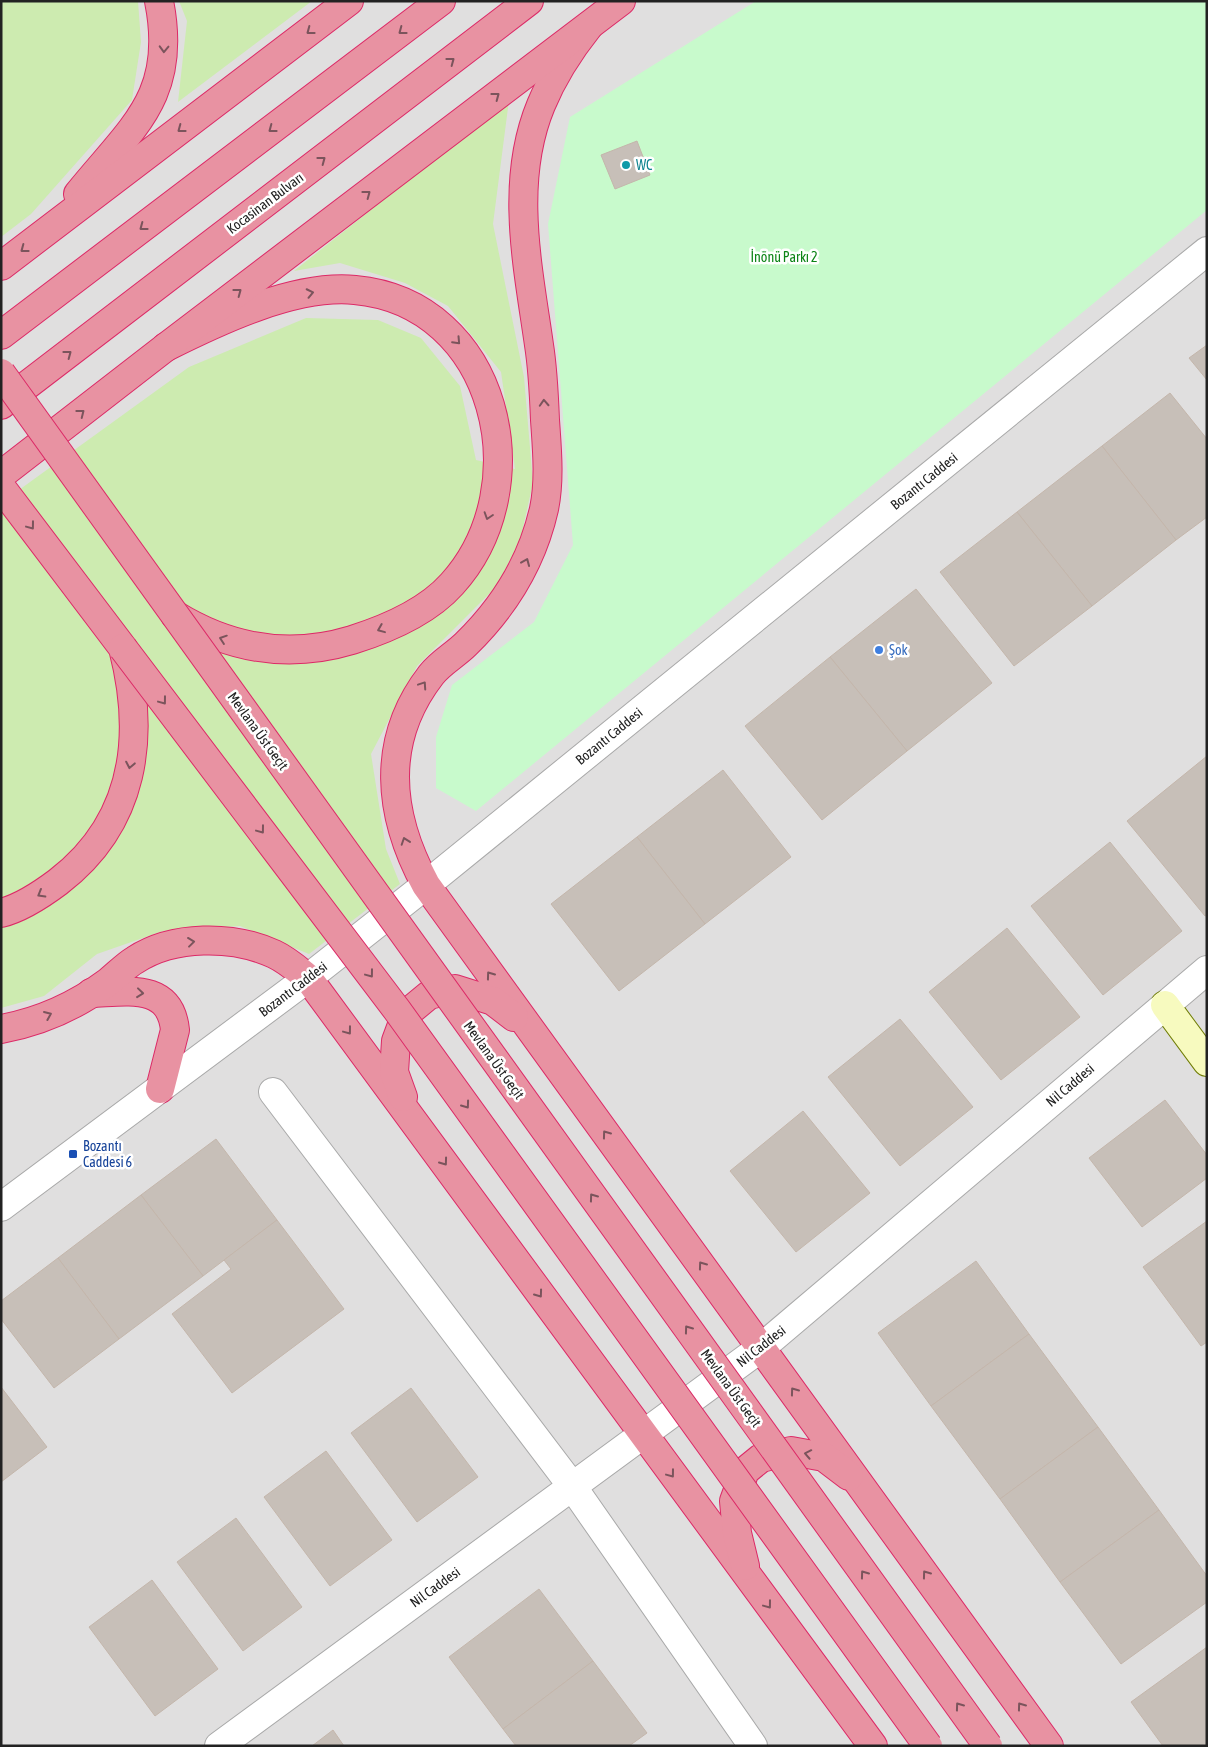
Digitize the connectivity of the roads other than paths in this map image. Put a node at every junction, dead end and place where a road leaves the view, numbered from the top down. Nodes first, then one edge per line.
1 (159, 1) edge
2 (349, 1) edge
3 (441, 1) edge
4 (529, 1) edge
5 (621, 1) edge
6 (589, 26) junction
7 (52, 227) junction
8 (1207, 251) edge
9 (1, 266) edge
10 (1, 335) edge
11 (166, 347) junction
12 (1, 373) edge
13 (1, 405) edge
14 (1, 475) edge
15 (1, 487) edge
16 (175, 615) junction
17 (123, 648) junction
18 (426, 885) junction
19 (1, 913) edge
20 (1207, 970) edge
21 (308, 978) junction
22 (91, 992) junction
23 (1165, 1004) junction
24 (1, 1029) edge
25 (528, 1029) junction
26 (1207, 1062) edge
27 (160, 1089) junction
28 (272, 1092) dead end
29 (409, 1114) junction
30 (1, 1207) edge
31 (762, 1347) junction
32 (642, 1435) junction
33 (572, 1486) junction
34 (864, 1488) junction
35 (749, 1579) junction
36 (219, 1746) edge
37 (753, 1746) edge
38 (873, 1746) edge
39 (928, 1746) edge
40 (988, 1746) edge
41 (1049, 1746) edge

1 -> 7 highway
2 -> 7 highway
3 -> 10 highway
13 -> 4 highway, Kocasinan Bulvarı
5 - 6 highway
11 -> 6 highway
18 -> 6 highway
7 -> 9 highway
8 - 18 street, Bozantı Caddesi
14 -> 11 highway
11 -> 16 highway
12 - 16 highway, Mevlana Üst Geçit, bridge
15 -> 17 highway
40 -> 16 highway, Mevlana Üst Geçit, bridge
17 -> 19 highway
17 -> 39 highway, bridge
18 - 21 street, Bozantı Caddesi
25 -> 18 highway
20 - 23 street, Nil Caddesi
22 -> 21 highway
21 - 27 street, Bozantı Caddesi
21 -> 29 highway
24 -> 22 highway
22 -> 27 highway
23 - 26 street
23 - 31 street, Nil Caddesi
25 - 29 highway
31 -> 25 highway
27 - 30 street, Bozantı Caddesi
28 - 33 street
29 -> 32 highway
31 - 32 street, Nil Caddesi
34 -> 31 highway
32 - 33 street, Nil Caddesi
32 -> 35 highway
33 - 36 street, Nil Caddesi
33 - 37 street
34 -> 35 highway
41 -> 34 highway
35 -> 38 highway

